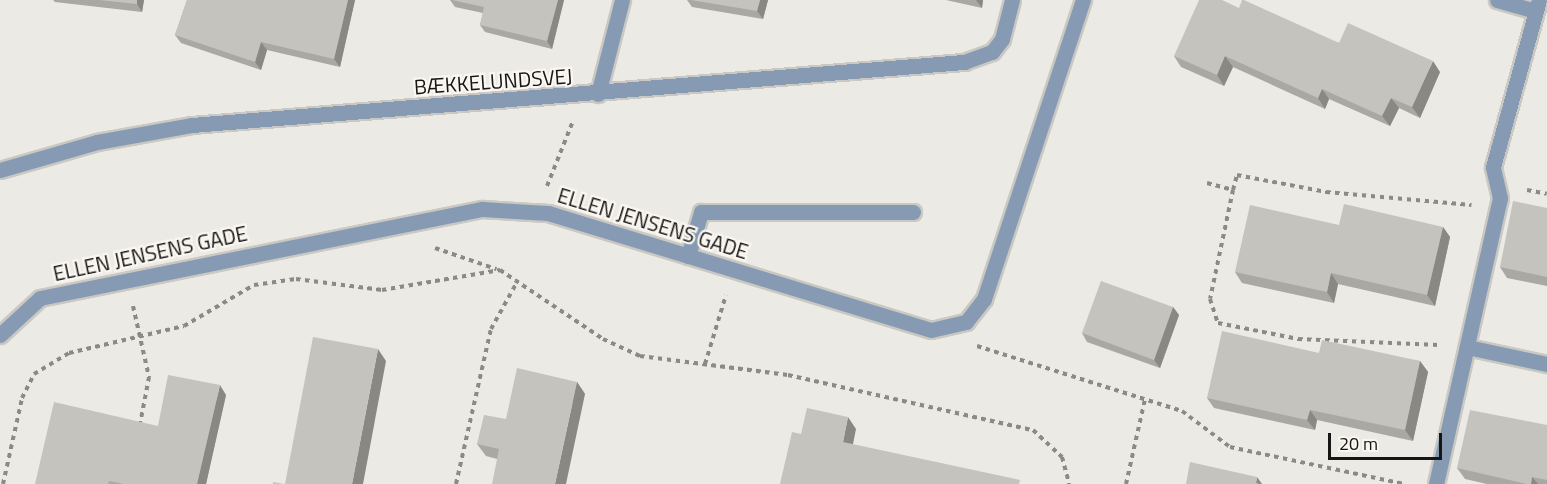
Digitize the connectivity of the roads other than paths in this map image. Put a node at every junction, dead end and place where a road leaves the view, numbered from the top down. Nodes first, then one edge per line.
1 (622, 0) edge
2 (1012, 0) edge
3 (1083, 0) edge
4 (1497, 0) edge
5 (1537, 6) edge
6 (590, 94) junction
7 (0, 170) edge
8 (914, 212) dead end
9 (688, 256) junction
10 (0, 334) edge
11 (1467, 347) junction
12 (1547, 364) edge
13 (1436, 484) edge

1 - 6 street
2 - 6 street, BÆKKELUNDSVEJ
3 - 9 street, ELLEN JENSENS GADE
4 - 5 street
5 - 11 street
6 - 7 street, BÆKKELUNDSVEJ
8 - 9 street
9 - 10 street, ELLEN JENSENS GADE
11 - 12 street
11 - 13 street

